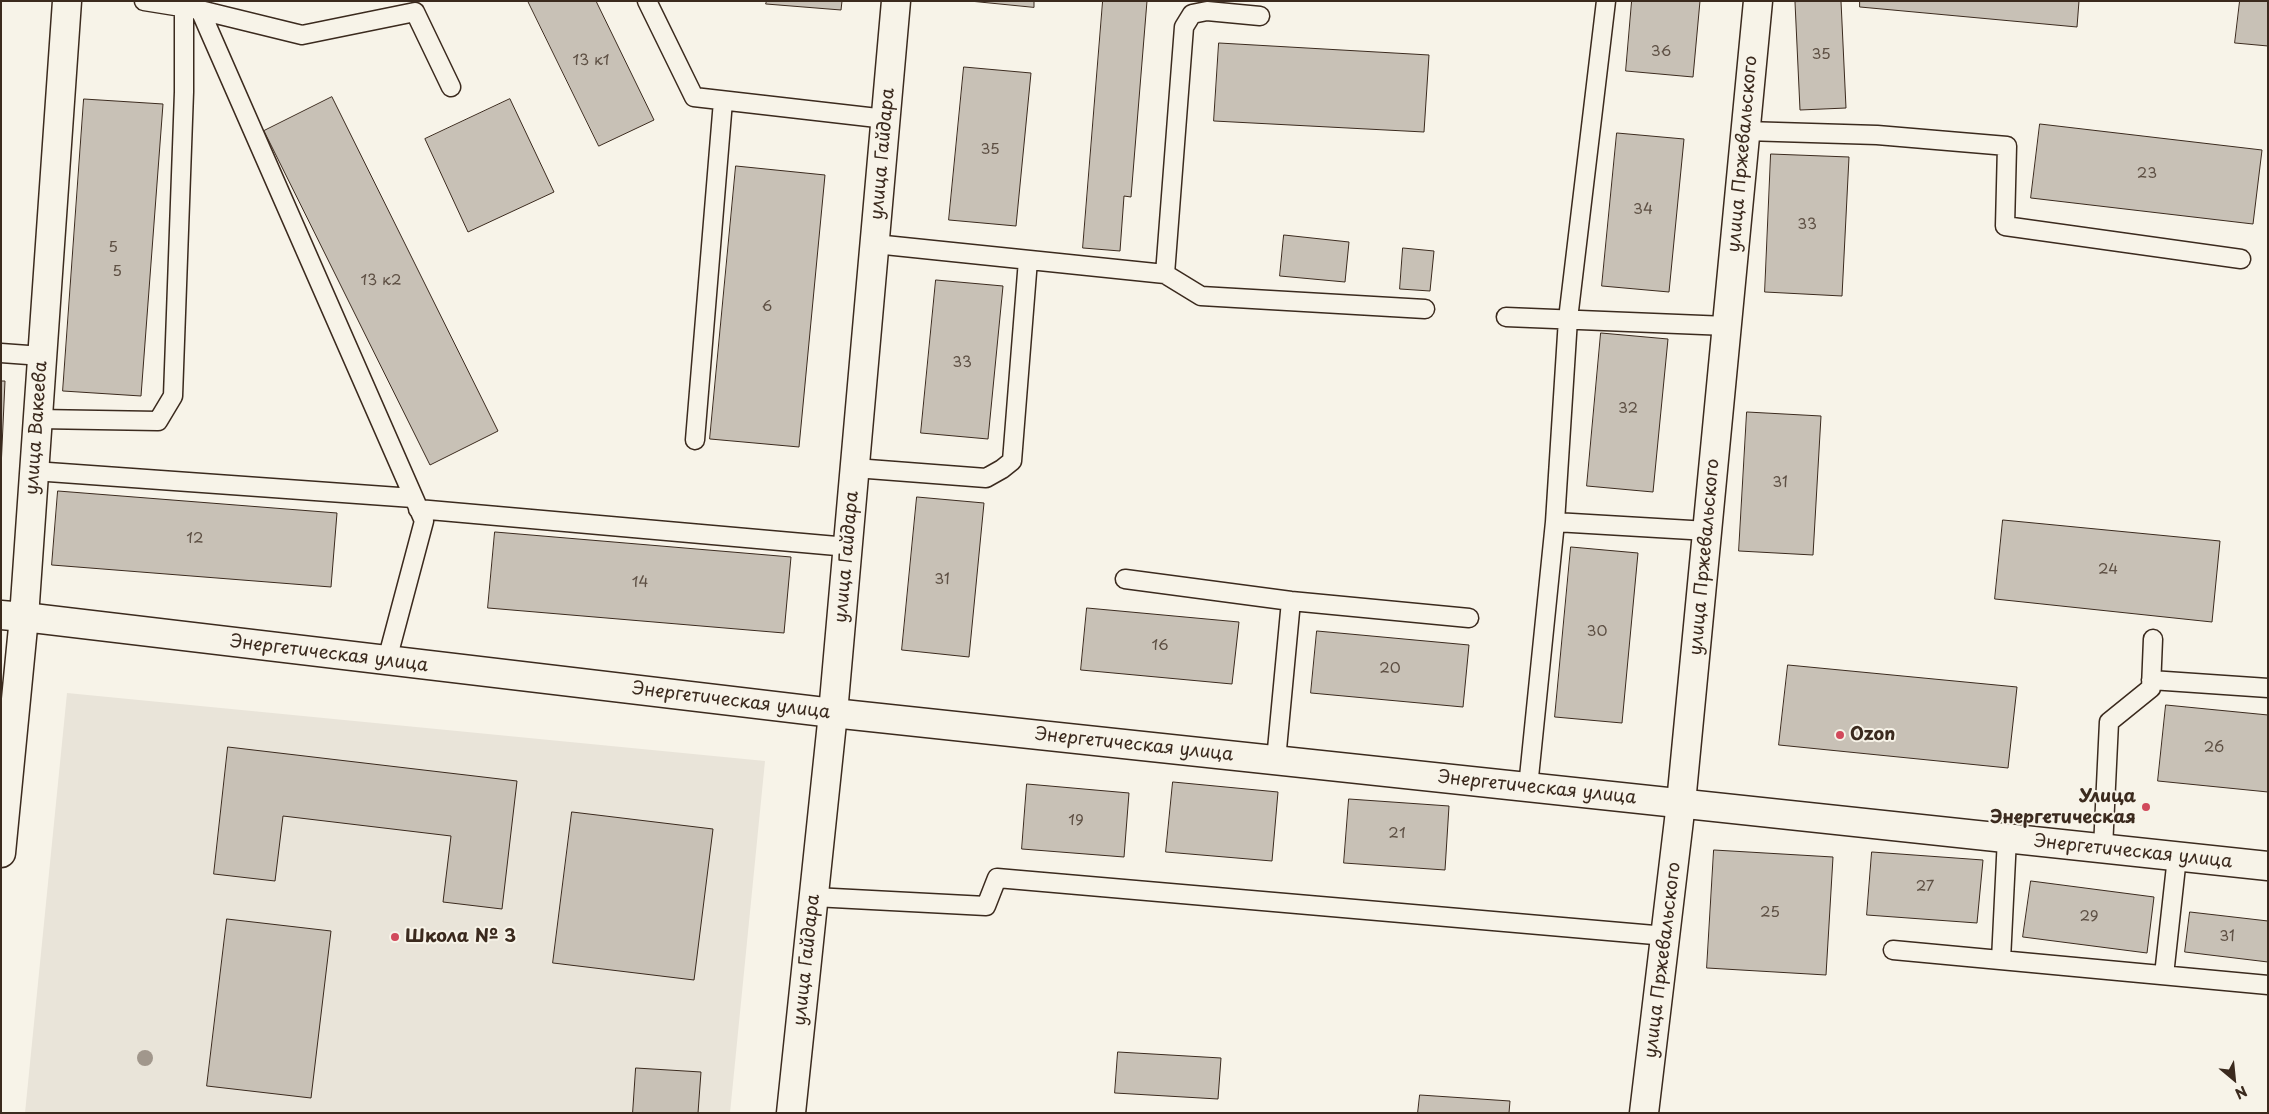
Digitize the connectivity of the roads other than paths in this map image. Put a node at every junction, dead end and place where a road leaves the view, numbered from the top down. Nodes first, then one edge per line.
1 (67, 1) edge
2 (144, 1) edge
3 (647, 1) edge
4 (896, 1) edge
5 (1606, 1) edge
6 (1758, 1) edge
7 (192, 9) junction
8 (1260, 16) dead end
9 (451, 87) dead end
10 (722, 101) junction
11 (886, 119) junction
12 (1745, 131) junction
13 (875, 244) junction
14 (2241, 259) dead end
15 (1028, 260) junction
16 (1165, 274) junction
17 (1425, 309) dead end
18 (1506, 317) dead end
19 (1568, 320) junction
20 (1727, 326) junction
21 (1, 353) edge
22 (42, 356) junction
23 (38, 419) junction
24 (695, 440) dead end
25 (855, 468) junction
26 (34, 471) junction
27 (416, 503) junction
28 (1555, 522) junction
29 (1708, 531) junction
30 (848, 547) junction
31 (1126, 579) dead end
32 (1290, 601) junction
33 (13, 616) edge
34 (1469, 618) dead end
35 (2153, 639) dead end
36 (387, 660) junction
37 (2151, 680) junction
38 (2268, 688) edge
39 (833, 713) junction
40 (1276, 760) junction
41 (1528, 787) junction
42 (1681, 803) junction
43 (2007, 838) junction
44 (2103, 848) junction
45 (1, 853) edge
46 (2177, 857) junction
47 (2268, 866) edge
48 (814, 897) junction
49 (1666, 936) junction
50 (1893, 950) dead end
51 (2001, 960) junction
52 (2164, 975) junction
53 (2268, 984) edge
54 (791, 1113) edge
55 (1644, 1113) edge

1 - 22 street, улица Вакеева
2 - 7 lane
3 - 10 lane
4 - 11 street, улица Гайдара
5 - 19 lane
6 - 12 street, улица Пржевальского
7 - 9 lane
7 - 23 lane
7 - 27 lane
8 - 16 lane
10 - 11 lane
10 - 24 lane
11 - 13 street, улица Гайдара
12 - 14 lane
12 - 20 street, улица Пржевальского
13 - 15 lane
13 - 25 street, улица Гайдара
15 - 16 lane
15 - 25 lane
16 - 17 lane
18 - 19 lane
19 - 20 lane
19 - 28 lane
20 - 29 street, улица Пржевальского
21 - 22 lane
22 - 23 street, улица Вакеева
23 - 26 street, улица Вакеева
25 - 30 street, улица Гайдара
26 - 27 lane
26 - 33 street, улица Вакеева
27 - 30 lane
27 - 36 lane
28 - 29 lane
28 - 41 lane
29 - 42 street, улица Пржевальского
30 - 39 street, улица Гайдара
31 - 32 lane
32 - 34 lane
32 - 40 lane
33 - 36 street, Энергетическая улица
33 - 45 street, улица Вакеева
35 - 37 lane
36 - 39 street, Энергетическая улица
37 - 38 lane
37 - 44 lane
39 - 40 street, Энергетическая улица
39 - 48 street, улица Гайдара
40 - 41 street, Энергетическая улица
41 - 42 street, Энергетическая улица
42 - 43 street, Энергетическая улица
42 - 49 street, улица Пржевальского
43 - 44 street, Энергетическая улица
43 - 51 lane
44 - 46 street, Энергетическая улица
46 - 47 street, Энергетическая улица
46 - 52 lane
48 - 49 lane
48 - 54 street, улица Гайдара
49 - 55 street, улица Пржевальского
50 - 51 lane
51 - 52 lane
52 - 53 lane

